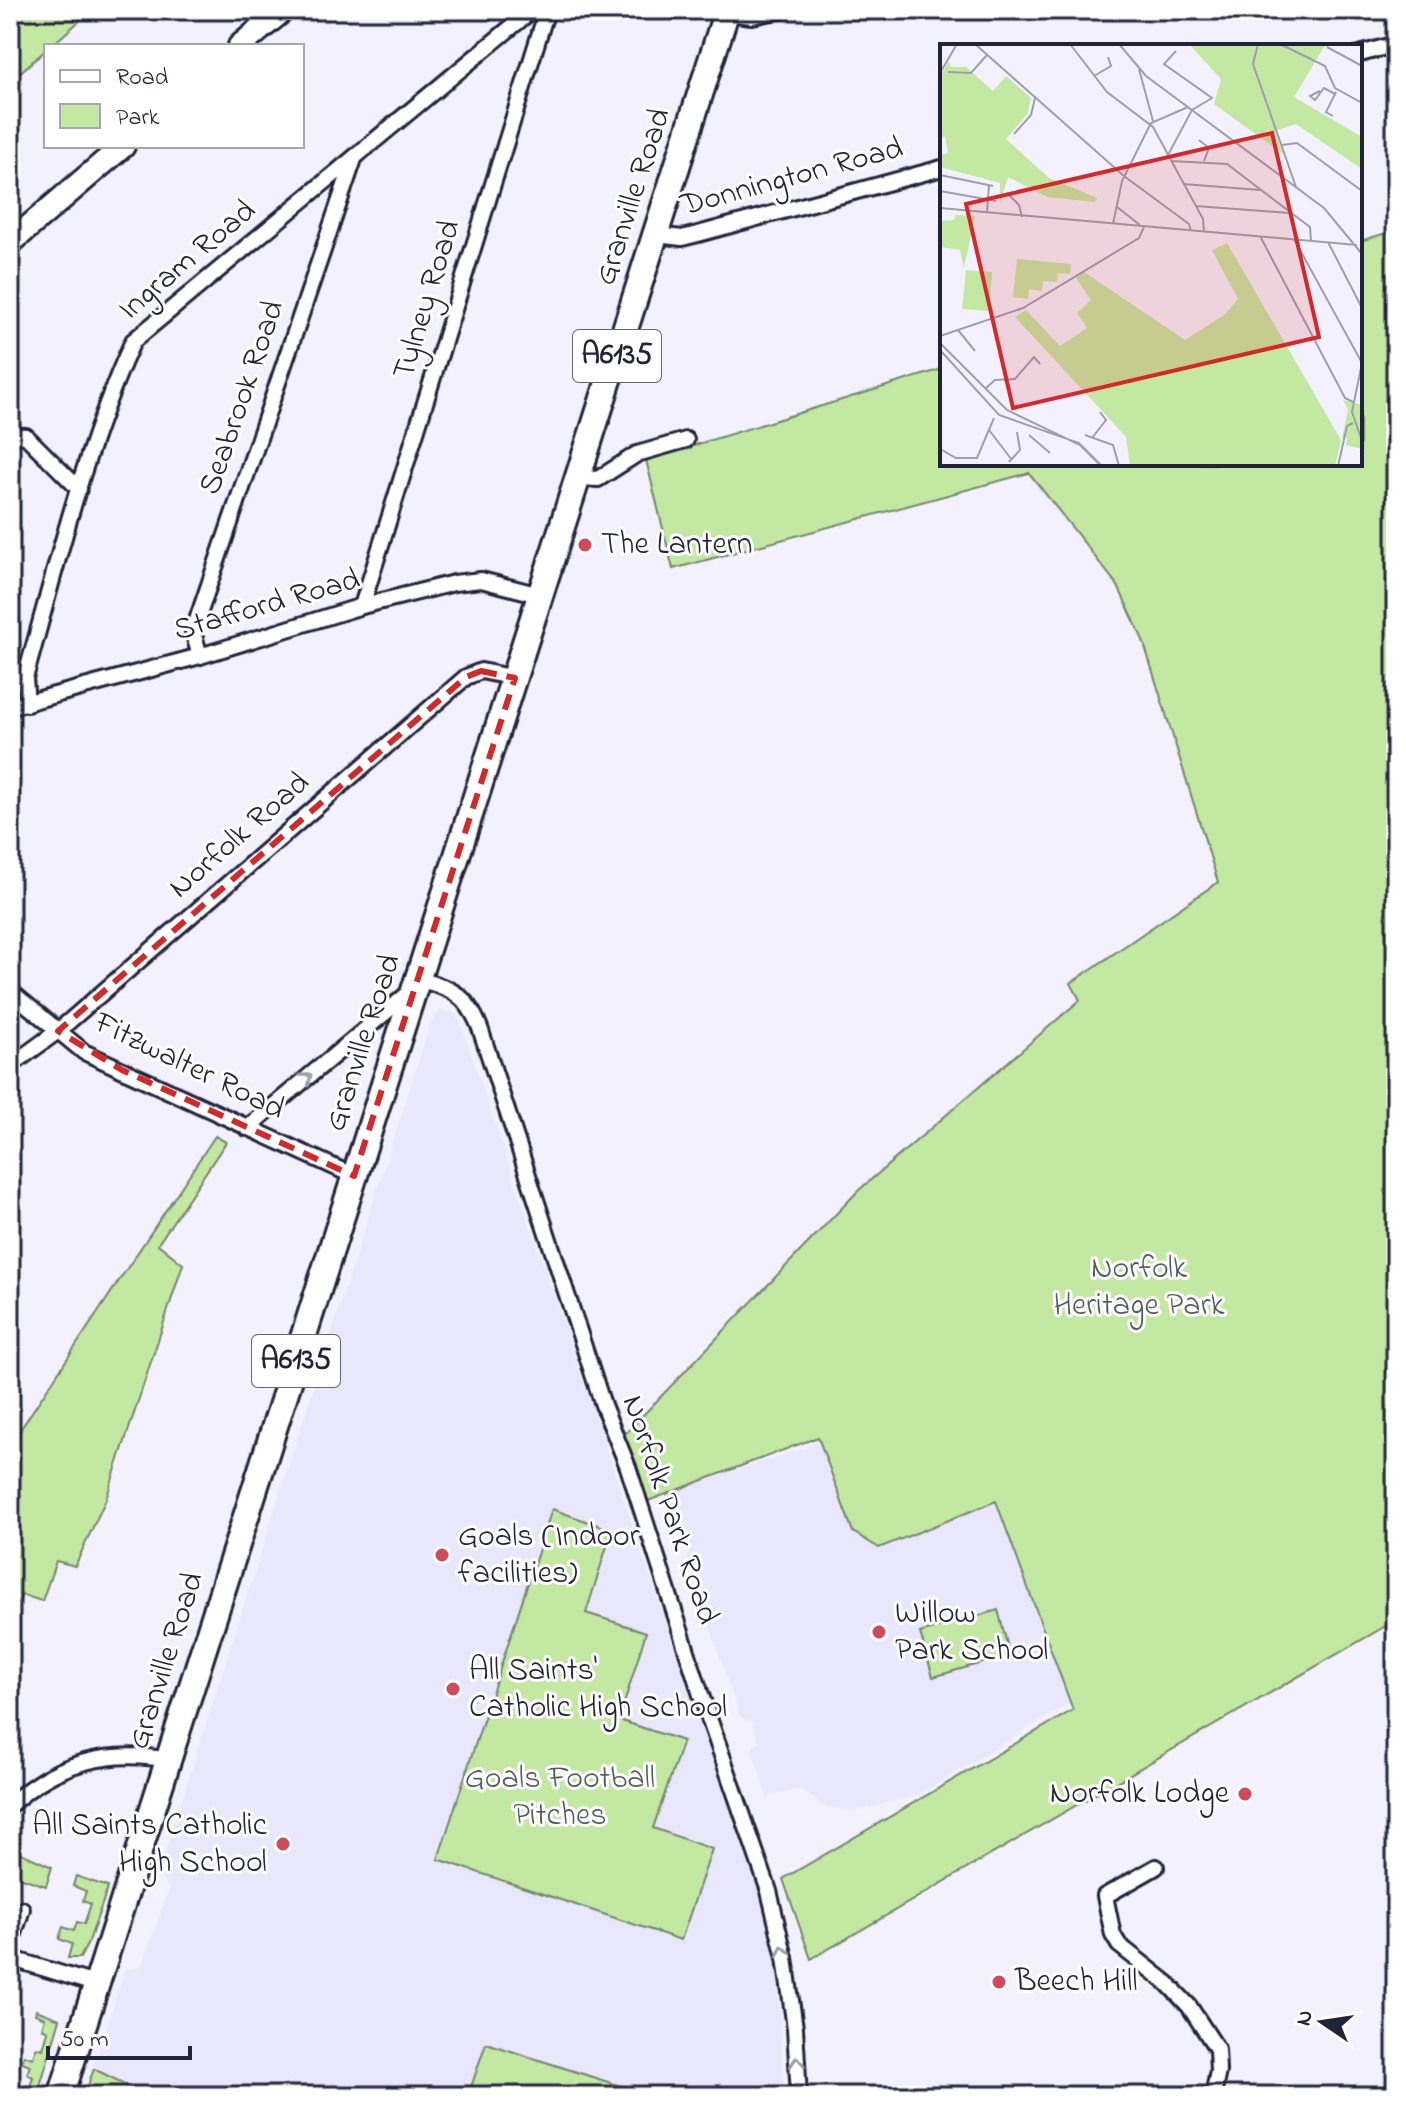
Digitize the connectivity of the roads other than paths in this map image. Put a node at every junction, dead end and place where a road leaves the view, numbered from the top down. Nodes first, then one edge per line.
1 (283, 10) edge
2 (532, 10) edge
3 (547, 10) edge
4 (782, 10) edge
5 (727, 12) edge
6 (242, 44) edge
7 (1396, 44) edge
8 (1362, 53) edge
9 (121, 148) edge
10 (354, 159) junction
11 (940, 169) edge
12 (656, 235) junction
13 (10, 243) edge
14 (10, 435) edge
15 (686, 440) dead end
16 (579, 478) junction
17 (79, 489) junction
18 (540, 595) junction
19 (362, 606) junction
20 (200, 656) junction
21 (515, 678) junction
22 (27, 704) junction
23 (10, 707) edge
24 (417, 983) junction
25 (10, 991) edge
26 (58, 1031) junction
27 (10, 1066) edge
28 (247, 1128) junction
29 (354, 1176) junction
30 (170, 1760) junction
31 (10, 1805) edge
32 (1156, 1867) dead end
33 (22, 1909) dead end
34 (10, 1946) edge
35 (10, 1958) edge
36 (98, 1985) junction
37 (61, 2096) edge
38 (799, 2096) edge
39 (1213, 2096) edge

1 - 6 main road
2 - 10 street, Ingram Road
3 - 19 street, Tylney Road
4 - 5 street
5 - 12 main road, Granville Road / A6135
7 - 8 street
9 - 13 main road
10 - 17 street, Ingram Road
10 - 20 street, Seabrook Road
11 - 12 street, Donnington Road
12 - 16 main road, Granville Road / A6135
14 - 17 street
15 - 16 street
16 - 18 main road, Granville Road / A6135
17 - 22 street, Ingram Road
18 - 19 street, Stafford Road
18 - 21 main road, Granville Road / A6135
19 - 20 street, Stafford Road
20 - 22 street, Stafford Road
21 - 24 main road, Granville Road / A6135
21 - 26 street, Norfolk Road
22 - 23 street, Stafford Road
28 -> 24 street
24 - 29 main road, Granville Road / A6135
38 -> 24 street, Norfolk Park Road
25 - 26 street, Fitzwalter Road
26 - 27 street, Norfolk Road
26 - 28 street, Fitzwalter Road
28 - 29 street, Fitzwalter Road
29 - 30 main road, Granville Road / A6135
30 - 31 street
30 - 36 main road, Granville Road / A6135
32 - 39 street
33 - 34 street
35 - 36 street
36 - 37 main road, Granville Road / A6135

